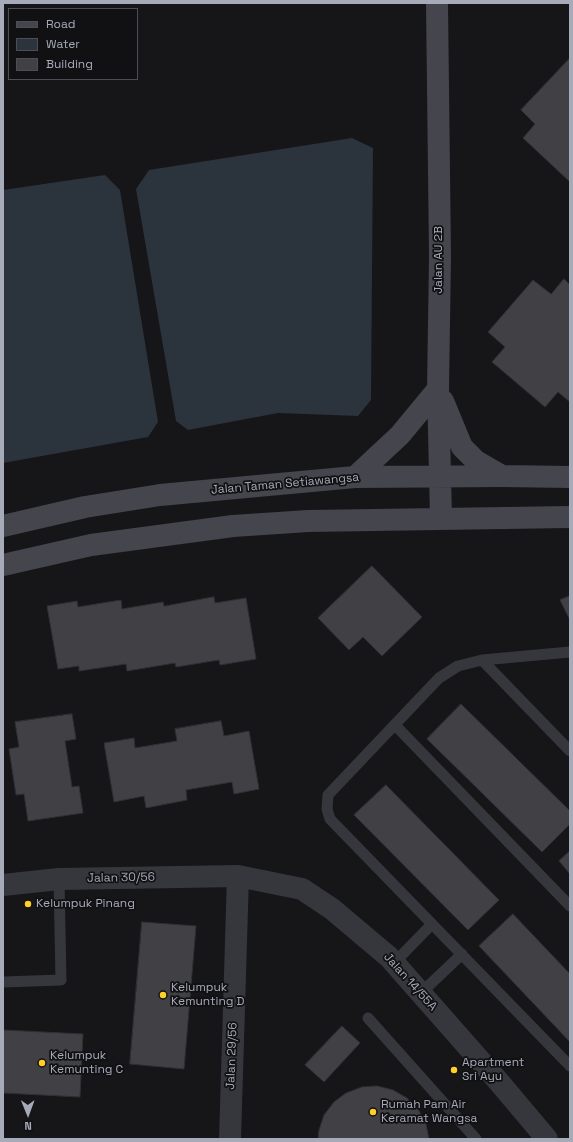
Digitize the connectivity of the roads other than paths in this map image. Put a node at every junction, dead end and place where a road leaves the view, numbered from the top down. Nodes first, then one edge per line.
1 (437, 3) edge
2 (438, 389) junction
3 (440, 476) junction
4 (503, 476) junction
5 (355, 477) junction
6 (570, 477) edge
7 (570, 517) edge
8 (441, 518) junction
9 (3, 526) edge
10 (3, 564) edge
11 (570, 652) edge
12 (482, 660) junction
13 (395, 725) junction
14 (570, 751) edge
15 (238, 876) junction
16 (59, 879) junction
17 (3, 885) edge
18 (570, 906) edge
19 (432, 924) junction
20 (462, 954) junction
21 (394, 963) junction
22 (3, 982) edge
23 (421, 993) junction
24 (368, 1018) dead end
25 (570, 1066) edge
26 (230, 1139) edge
27 (476, 1139) edge
28 (547, 1139) edge

1 - 2 main road, Jalan AU 2B
2 - 3 main road, Jalan AU 2B
2 - 4 main road
2 - 5 main road
3 - 4 main road, Jalan Taman Setiawangsa
3 - 5 main road, Jalan Taman Setiawangsa
3 - 8 main road, Jalan AU 2B
4 - 6 main road, Jalan Taman Setiawangsa
5 - 9 main road, Jalan Taman Setiawangsa
7 - 8 main road
8 - 10 main road
11 - 12 lane
12 - 13 lane
12 - 14 lane
13 - 18 lane
13 - 19 lane
15 - 16 street, Jalan 30/56
15 - 21 street, Jalan 14/55A
15 - 26 street, Jalan 29/56
16 - 17 street, Jalan 30/56
16 - 22 lane
19 - 20 lane
19 - 21 lane
20 - 23 lane
20 - 25 lane
21 - 23 street, Jalan 14/55A
23 - 28 street, Jalan 14/55A
24 - 27 lane

